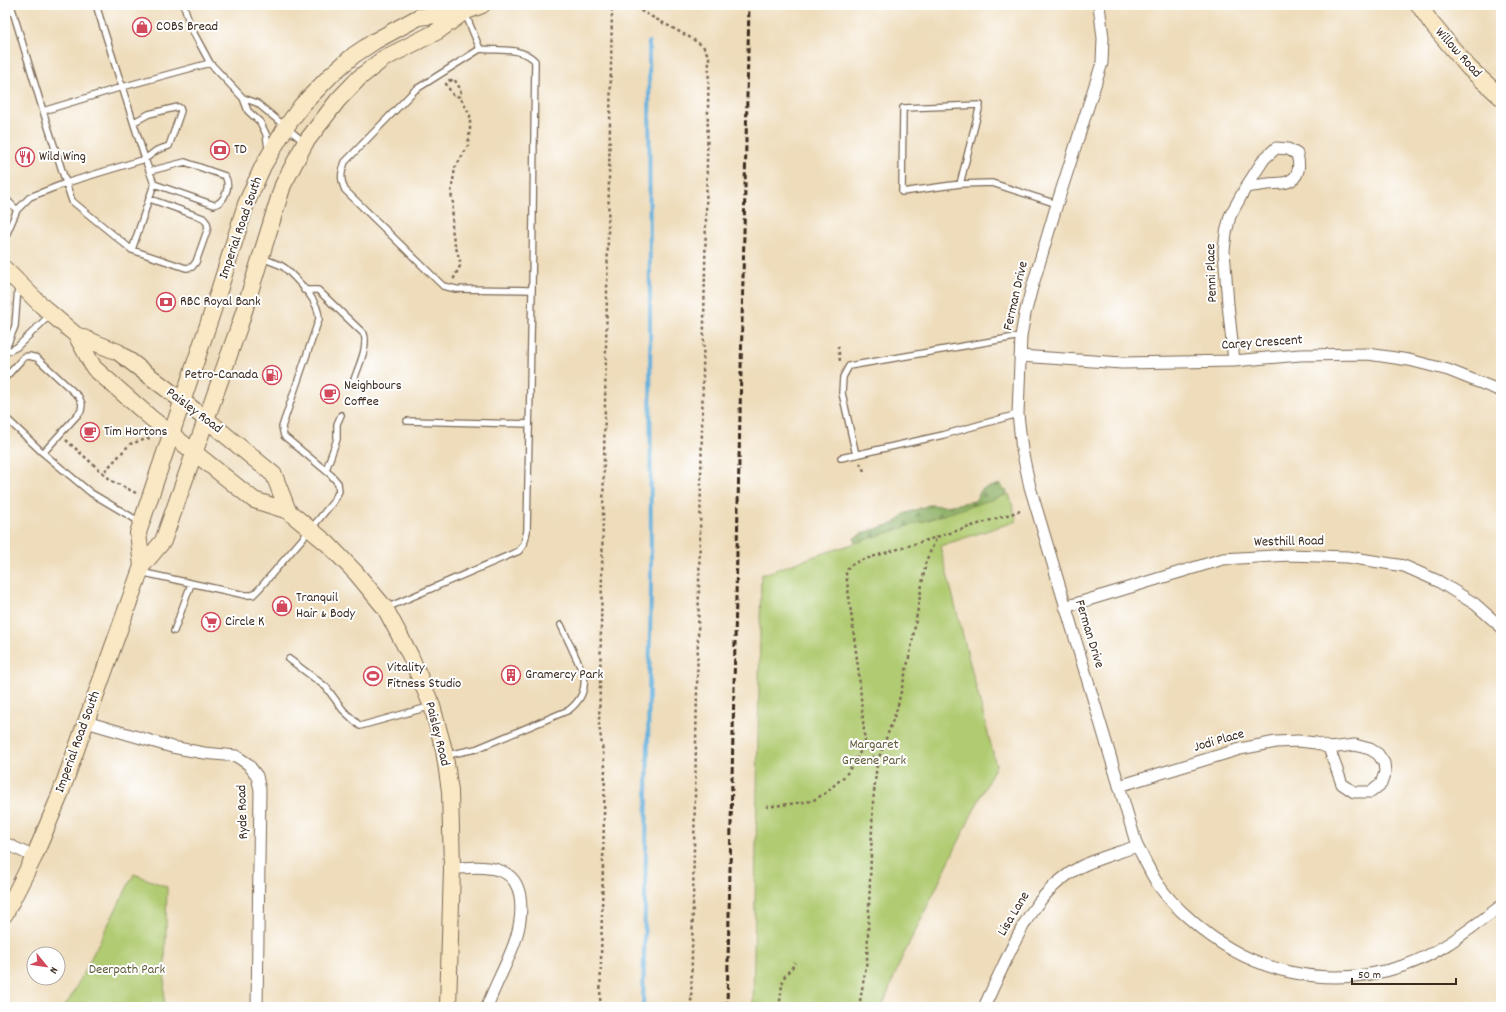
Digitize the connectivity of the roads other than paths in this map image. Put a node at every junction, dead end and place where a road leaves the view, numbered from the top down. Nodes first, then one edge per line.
1 (11, 5) edge
2 (96, 5) edge
3 (184, 5) edge
4 (482, 5) edge
5 (1099, 5) edge
6 (1419, 5) edge
7 (463, 8) edge
8 (480, 49) junction
9 (210, 63) junction
10 (122, 87) junction
11 (1501, 97) edge
12 (243, 98) junction
13 (43, 111) junction
14 (134, 122) junction
15 (286, 127) junction
16 (305, 143) junction
17 (268, 156) junction
18 (145, 159) junction
19 (150, 171) junction
20 (66, 183) junction
21 (154, 184) junction
22 (960, 184) junction
23 (1246, 187) junction
24 (5, 198) edge
25 (150, 199) junction
26 (1057, 204) junction
27 (17, 210) junction
28 (5, 238) edge
29 (132, 250) junction
30 (260, 257) junction
31 (10, 278) edge
32 (304, 290) junction
33 (532, 290) junction
34 (51, 314) junction
35 (76, 335) junction
36 (1021, 336) junction
37 (5, 352) edge
38 (1020, 356) junction
39 (1234, 361) junction
40 (5, 378) edge
41 (352, 385) dead end
42 (1501, 391) edge
43 (182, 402) junction
44 (1018, 414) junction
45 (341, 415) dead end
46 (5, 417) edge
47 (206, 419) junction
48 (408, 421) dead end
49 (529, 424) junction
50 (171, 434) junction
51 (43, 453) junction
52 (194, 453) junction
53 (856, 455) junction
54 (841, 458) dead end
55 (326, 470) junction
56 (288, 511) junction
57 (142, 524) junction
58 (310, 530) junction
59 (141, 569) junction
60 (192, 584) junction
61 (1065, 607) junction
62 (385, 608) junction
63 (561, 625) dead end
64 (1501, 627) edge
65 (174, 630) dead end
66 (289, 659) dead end
67 (432, 706) junction
68 (86, 722) junction
69 (1329, 748) junction
70 (444, 756) junction
71 (1120, 786) junction
72 (5, 843) edge
73 (1137, 846) junction
74 (34, 857) junction
75 (452, 868) junction
76 (1501, 906) edge
77 (5, 914) edge
78 (986, 1006) edge
79 (256, 1007) edge
80 (448, 1007) edge
81 (487, 1007) edge

1 - 13 lane
2 - 10 lane
3 - 9 lane
4 - 7 street, Imperial Road South
5 - 26 street, Ferman Drive
6 - 11 street, Willow Road
7 - 8 lane
7 - 15 street, Imperial Road South
7 - 16 street, Imperial Road South
8 - 33 lane
8 - 33 lane
9 - 10 lane
9 - 12 lane
10 - 13 lane
10 - 14 lane
12 - 15 lane
12 - 17 lane
13 - 20 lane
14 - 18 lane
14 - 18 lane
15 - 16 lane
15 - 17 street, Imperial Road South
16 - 30 street, Imperial Road South
17 - 43 street, Imperial Road South
18 - 19 lane
18 - 20 lane
19 - 21 lane
19 - 21 lane
20 - 27 lane
20 - 29 lane
21 - 25 lane
22 - 22 lane
22 - 26 lane
23 - 23 street, Penni Place
23 - 39 street, Penni Place
24 - 27 lane
25 - 29 lane
25 - 29 lane
26 - 36 street, Ferman Drive
27 - 28 lane
30 - 32 lane
30 - 47 street, Imperial Road South
31 - 34 street, Paisley Road
31 - 37 lane
32 - 41 lane
32 - 55 lane
33 - 49 lane
34 - 35 street, Paisley Road
34 - 37 lane
35 - 43 street, Paisley Road
35 - 50 street, Paisley Road
36 - 38 street, Ferman Drive
36 - 53 lane
38 - 39 street, Carey Crescent
38 - 44 street, Ferman Drive
39 - 42 street, Carey Crescent
40 - 51 lane
43 - 47 street, Paisley Road
43 - 50 street, Imperial Road South
44 - 53 lane
44 - 61 street, Ferman Drive
45 - 55 lane
46 - 51 lane
47 - 52 street, Imperial Road South
47 - 56 street, Paisley Road
48 - 49 lane
49 - 62 lane
50 - 52 street, Paisley Road
50 - 57 street, Imperial Road South
51 - 57 lane
52 - 56 street, Paisley Road
52 - 59 street, Imperial Road South
53 - 54 lane
55 - 58 lane
56 - 58 street, Paisley Road
57 - 59 street, Imperial Road South
58 - 60 lane
58 - 62 street, Paisley Road
59 - 60 lane
59 - 68 street, Imperial Road South
60 - 65 lane
61 - 64 street, Westhill Road
61 - 71 street, Ferman Drive
62 - 67 street, Paisley Road
63 - 70 lane
66 - 67 lane
67 - 70 street, Paisley Road
68 - 74 street, Imperial Road South
68 - 79 street, Ryde Road
69 - 69 street, Jodi Place
69 - 71 street, Jodi Place
70 - 75 street, Paisley Road
71 - 73 street, Ferman Drive
72 - 74 street
73 - 76 street, Ferman Drive
73 - 78 street, Lisa Lane
74 - 77 street, Imperial Road South
75 - 80 street, Paisley Road
75 - 81 street

